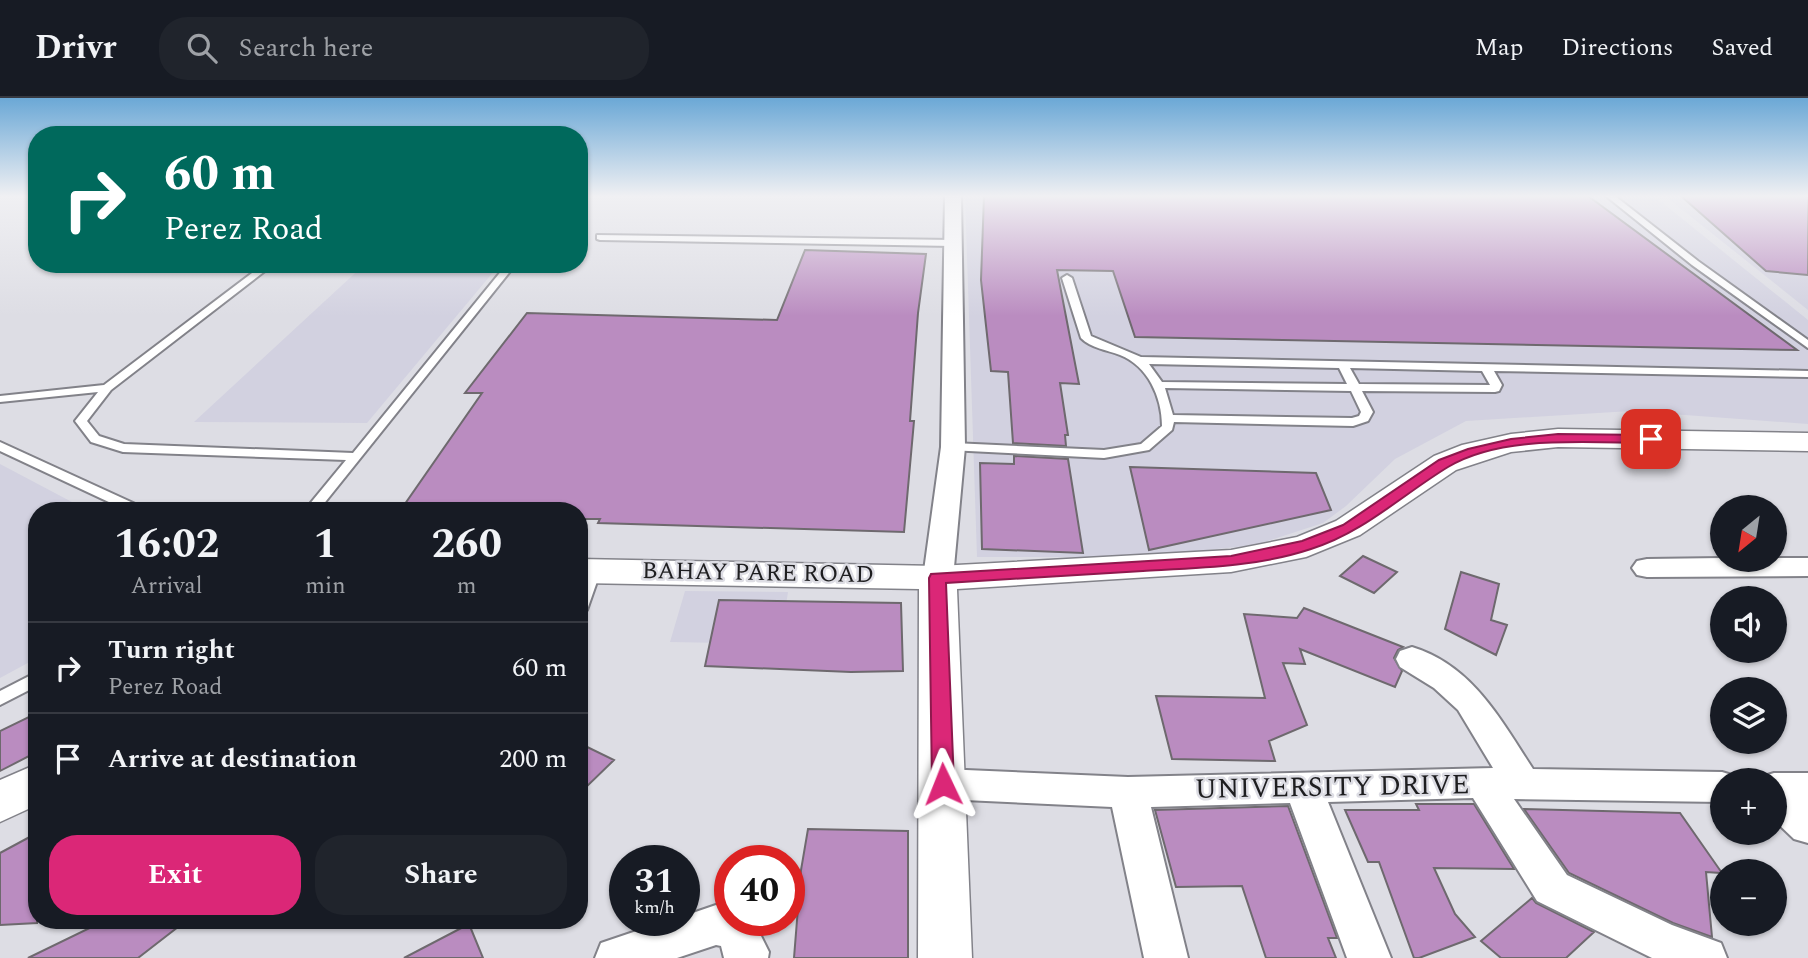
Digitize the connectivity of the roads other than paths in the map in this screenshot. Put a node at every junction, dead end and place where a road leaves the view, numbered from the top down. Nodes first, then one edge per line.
1 (953, 236) edge
2 (1661, 236) edge
3 (600, 237) dead end
4 (953, 243) junction
5 (258, 273) edge
6 (505, 273) edge
7 (1068, 278) dead end
8 (1808, 345) edge
9 (1137, 360) junction
10 (1343, 364) junction
11 (1486, 367) junction
12 (1808, 374) edge
13 (1158, 385) junction
14 (107, 388) junction
15 (1356, 389) junction
16 (0, 399) edge
17 (1169, 418) junction
18 (1808, 442) edge
19 (0, 446) edge
20 (953, 447) junction
21 (356, 457) junction
22 (120, 502) edge
23 (318, 502) edge
24 (1808, 567) edge
25 (1647, 568) dead end
26 (588, 570) edge
27 (937, 578) junction
28 (1412, 659) dead end
29 (28, 683) edge
30 (0, 699) edge
31 (1503, 783) junction
32 (943, 784) junction
33 (1303, 786) junction
34 (1710, 787) edge
35 (28, 788) edge
36 (1787, 788) edge
37 (1808, 788) edge
38 (1128, 792) junction
39 (0, 802) edge
40 (1787, 808) edge
41 (1808, 827) edge
42 (741, 945) edge
43 (617, 958) edge
44 (945, 958) edge
45 (1166, 958) edge
46 (1369, 958) edge
47 (1705, 958) edge

1 - 4 street
2 - 8 lane
3 - 4 lane
4 - 20 street
5 - 14 lane
6 - 21 lane
7 - 9 lane
9 - 10 lane
9 - 13 lane
10 - 11 lane
10 - 15 lane
11 - 12 lane
11 - 15 lane
13 - 15 lane
13 - 17 lane
14 - 16 lane
14 - 21 lane
15 - 17 lane
17 - 20 lane
18 - 27 street, BAHAY PARE ROAD
19 - 22 lane
20 - 27 street
21 - 23 lane
24 - 25 street
26 - 27 street, BAHAY PARE ROAD
27 - 32 street
28 - 31 street
29 - 30 lane
31 - 33 street, UNIVERSITY DRIVE
31 - 34 street, UNIVERSITY DRIVE
31 - 47 street
32 - 38 street, UNIVERSITY DRIVE
32 - 44 street
33 - 38 street, UNIVERSITY DRIVE
33 - 46 street
35 - 39 street
36 - 37 street
38 - 45 street
40 - 41 street
42 - 43 street

